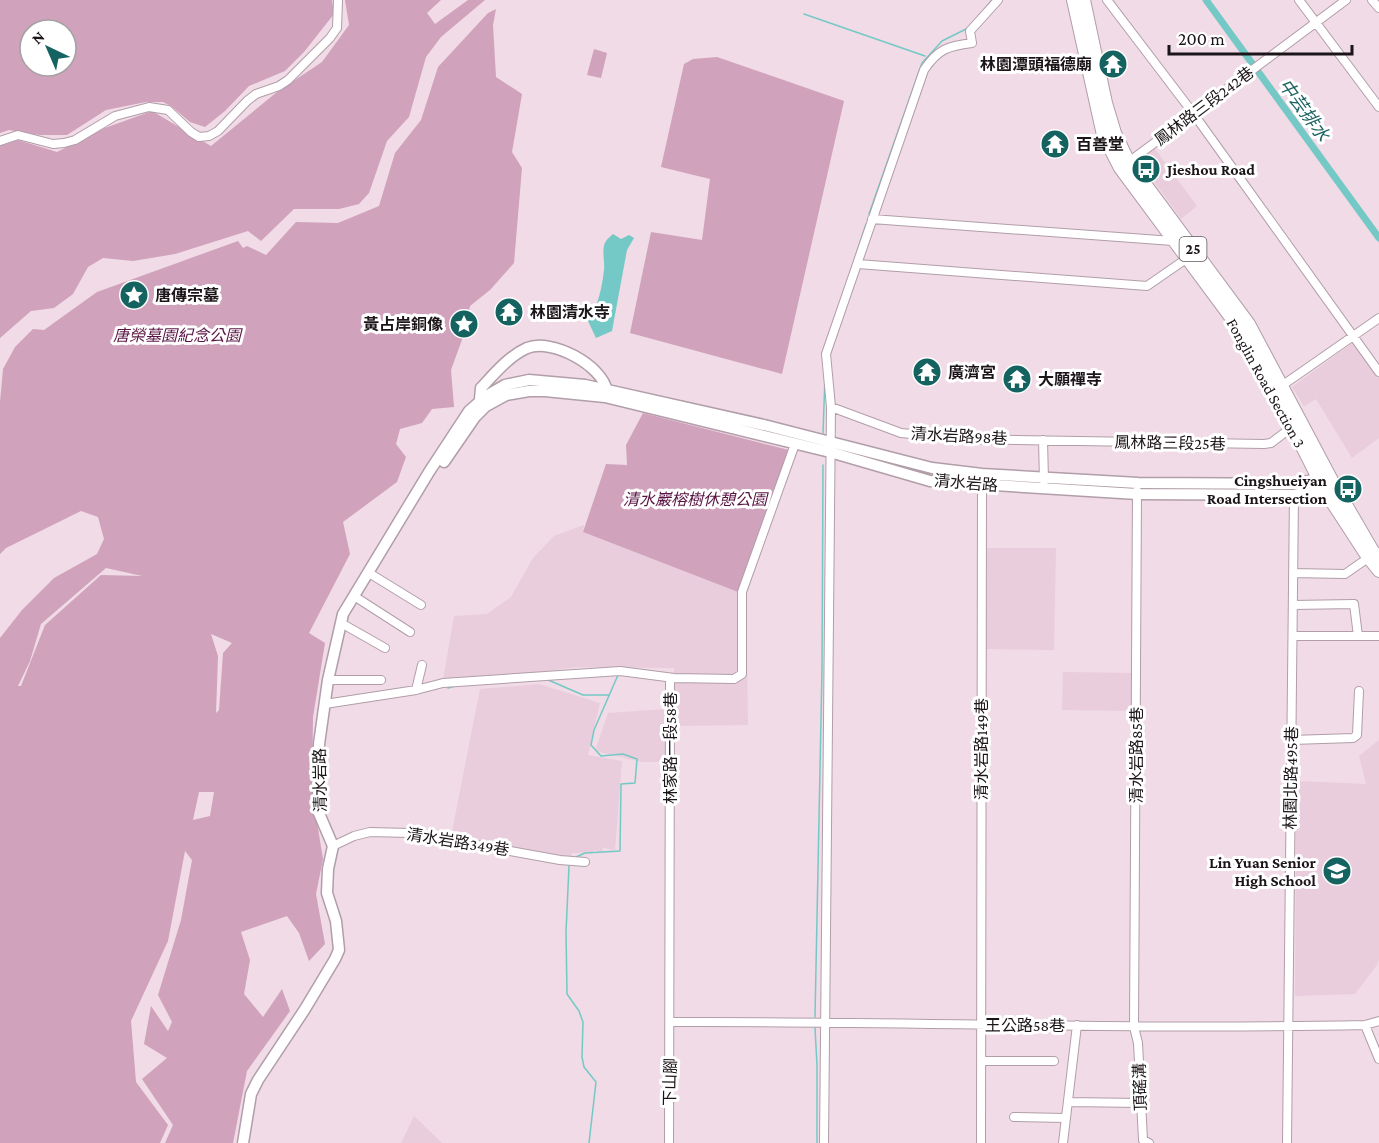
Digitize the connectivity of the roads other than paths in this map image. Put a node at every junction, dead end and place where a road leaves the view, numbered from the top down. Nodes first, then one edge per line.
1 (338, 0) edge
2 (998, 0) edge
3 (1073, 0) edge
4 (1084, 0) edge
5 (1107, 0) edge
6 (1299, 0) edge
7 (1346, 0) edge
8 (1372, 0) edge
9 (1379, 8) edge
10 (1316, 22) junction
11 (1379, 107) edge
12 (1193, 113) junction
13 (0, 141) edge
14 (1124, 165) junction
15 (872, 219) junction
16 (1173, 242) junction
17 (1186, 259) junction
18 (858, 264) junction
19 (1379, 318) edge
20 (1353, 336) junction
21 (1379, 372) edge
22 (1278, 388) junction
23 (606, 393) junction
24 (483, 403) junction
25 (831, 407) junction
26 (1292, 427) junction
27 (1044, 440) junction
28 (795, 444) junction
29 (830, 447) junction
30 (982, 480) junction
31 (1043, 483) junction
32 (1327, 483) junction
33 (1138, 489) junction
34 (1294, 495) junction
35 (1374, 558) edge
36 (1379, 571) edge
37 (369, 573) junction
38 (1293, 573) junction
39 (354, 596) junction
40 (422, 605) dead end
41 (1293, 605) junction
42 (341, 623) junction
43 (410, 632) dead end
44 (1293, 636) junction
45 (1358, 636) junction
46 (1379, 636) edge
47 (385, 648) dead end
48 (422, 665) dead end
49 (674, 678) junction
50 (328, 680) junction
51 (381, 680) dead end
52 (416, 690) junction
53 (1359, 691) dead end
54 (325, 704) junction
55 (1292, 740) junction
56 (333, 846) junction
57 (585, 862) dead end
58 (825, 1021) junction
59 (670, 1022) junction
60 (1379, 1022) edge
61 (982, 1024) junction
62 (1077, 1025) junction
63 (1365, 1025) junction
64 (1134, 1027) junction
65 (1288, 1027) junction
66 (1379, 1059) edge
67 (982, 1060) junction
68 (1054, 1061) dead end
69 (1068, 1102) junction
70 (1140, 1103) junction
71 (1014, 1117) dead end
72 (1065, 1118) junction
73 (243, 1143) edge
74 (669, 1143) edge
75 (824, 1143) edge
76 (981, 1143) edge
77 (1063, 1143) edge
78 (1149, 1143) edge
79 (1287, 1143) edge

1 - 13 street
2 - 15 street
3 - 14 main road, Fonglin Road Section 3 / 25
4 - 14 main road, Fonglin Road Section 3 / 25
5 - 12 street
6 - 10 street
7 - 10 street, 鳳林路三段242巷
8 - 9 street
10 - 11 street
10 - 12 street, 鳳林路三段242巷
12 - 14 street, 鳳林路三段242巷
12 - 20 street
14 - 16 main road, Fonglin Road Section 3 / 25
14 - 22 main road, Fonglin Road Section 3 / 25
15 - 16 street
15 - 18 street
16 - 17 main road, Fonglin Road Section 3 / 25
17 - 18 street
17 - 22 main road, Fonglin Road Section 3 / 25
18 - 25 street
19 - 20 street
20 - 21 street
20 - 22 street
22 - 26 main road, Fonglin Road Section 3 / 25
22 - 32 main road, Fonglin Road Section 3 / 25
23 - 24 street, 清水岩路
23 - 24 street, 清水岩路
23 - 28 street, 清水岩路
23 - 29 street, 清水岩路
24 - 37 street, 清水岩路
25 - 27 street, 清水岩路98巷
25 - 29 street
26 - 27 street, 鳳林路三段25巷
26 - 32 main road, Fonglin Road Section 3 / 25
27 - 31 street
28 - 29 street, 清水岩路
28 - 49 street, 林家路一段58巷
29 - 30 street, 清水岩路
29 - 58 street
30 - 31 street, 清水岩路
30 - 61 street, 清水岩路149巷
31 - 33 street, 清水岩路
32 - 33 street, 清水岩路
32 - 34 street, 清水岩路
32 - 35 main road, 25
33 - 34 street, 清水岩路
33 - 64 street, 清水岩路85巷
34 - 38 street, 林園北路495巷
35 - 36 main road, 25
35 - 38 street
37 - 39 street, 清水岩路
37 - 40 street
38 - 41 street, 林園北路495巷
39 - 42 street, 清水岩路
39 - 43 street
41 - 44 street, 林園北路495巷
41 - 45 street
42 - 47 street
42 - 50 street, 清水岩路
44 - 45 street
44 - 55 street, 林園北路495巷
45 - 46 street
48 - 52 street
49 - 52 street
49 - 59 street, 林家路一段58巷
50 - 51 street
50 - 54 street, 清水岩路
52 - 54 street
53 - 55 street
54 - 56 street, 清水岩路
55 - 65 street, 林園北路495巷
56 - 57 street, 清水岩路349巷
56 - 73 street
58 - 59 street, 王公路58巷
58 - 61 street, 王公路58巷
58 - 75 street
59 - 74 street, 下山腳
60 - 63 street, 王公路58巷
61 - 62 street, 王公路58巷
61 - 67 street, 清水岩路149巷
62 - 64 street, 王公路58巷
62 - 69 street
63 - 65 street, 王公路58巷
63 - 66 street
64 - 65 street, 王公路58巷
64 - 70 street, 頂磘溝
65 - 79 street, 林園北路495巷
67 - 68 street
67 - 76 street, 清水岩路149巷
69 - 70 street
69 - 72 street
70 - 78 street, 頂磘溝
71 - 72 street
72 - 77 street

